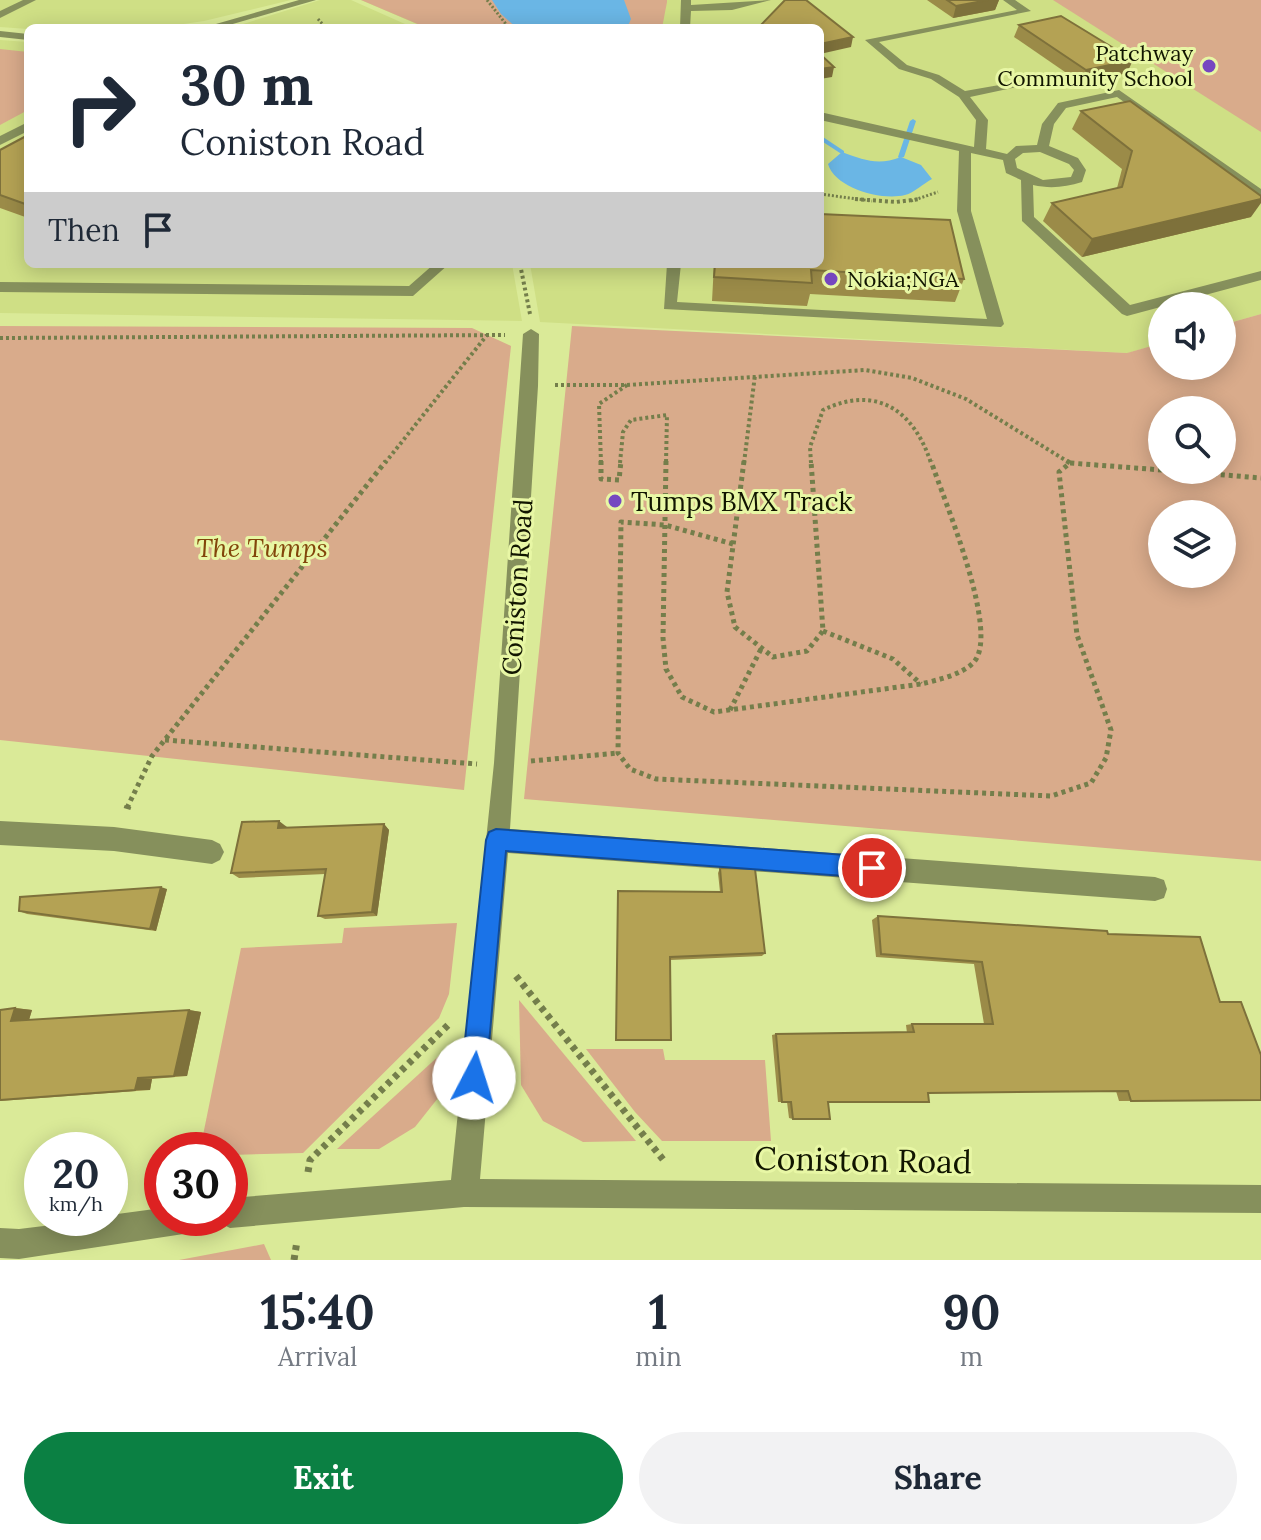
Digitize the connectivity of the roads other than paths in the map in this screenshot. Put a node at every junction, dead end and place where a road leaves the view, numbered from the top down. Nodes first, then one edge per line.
1 (31, 0) edge
2 (311, 0) edge
3 (766, 0) edge
4 (1008, 0) edge
5 (687, 4) edge
6 (0, 15) edge
7 (222, 24) edge
8 (685, 24) edge
9 (0, 34) edge
10 (24, 37) edge
11 (1046, 78) dead end
12 (963, 95) junction
13 (824, 117) edge
14 (24, 128) edge
15 (0, 141) edge
16 (1042, 148) junction
17 (972, 151) junction
18 (1009, 158) junction
19 (1027, 180) junction
20 (1261, 195) edge
21 (438, 268) edge
22 (674, 268) edge
23 (1261, 275) edge
24 (0, 287) edge
25 (531, 334) road end
26 (0, 833) edge
27 (496, 840) junction
28 (212, 852) dead end
29 (1155, 889) dead end
30 (464, 1193) junction
31 (1261, 1199) edge
32 (248, 1211) edge
33 (144, 1226) edge
34 (12, 1249) edge

1 - 6 street
2 - 7 street
3 - 5 street
4 - 12 street
5 - 8 street
9 - 10 street
11 - 12 street
12 - 17 street
13 - 17 street
14 - 15 street
16 - 18 street
16 - 19 street
16 - 20 street
17 - 18 street
17 - 22 street
18 - 19 street
19 - 23 street
21 - 24 street
25 - 27 street, Coniston Road
26 - 28 street
27 - 29 street
27 - 30 street, Coniston Road
30 - 31 street, Coniston Road
30 - 32 street, Coniston Road
33 - 34 street

